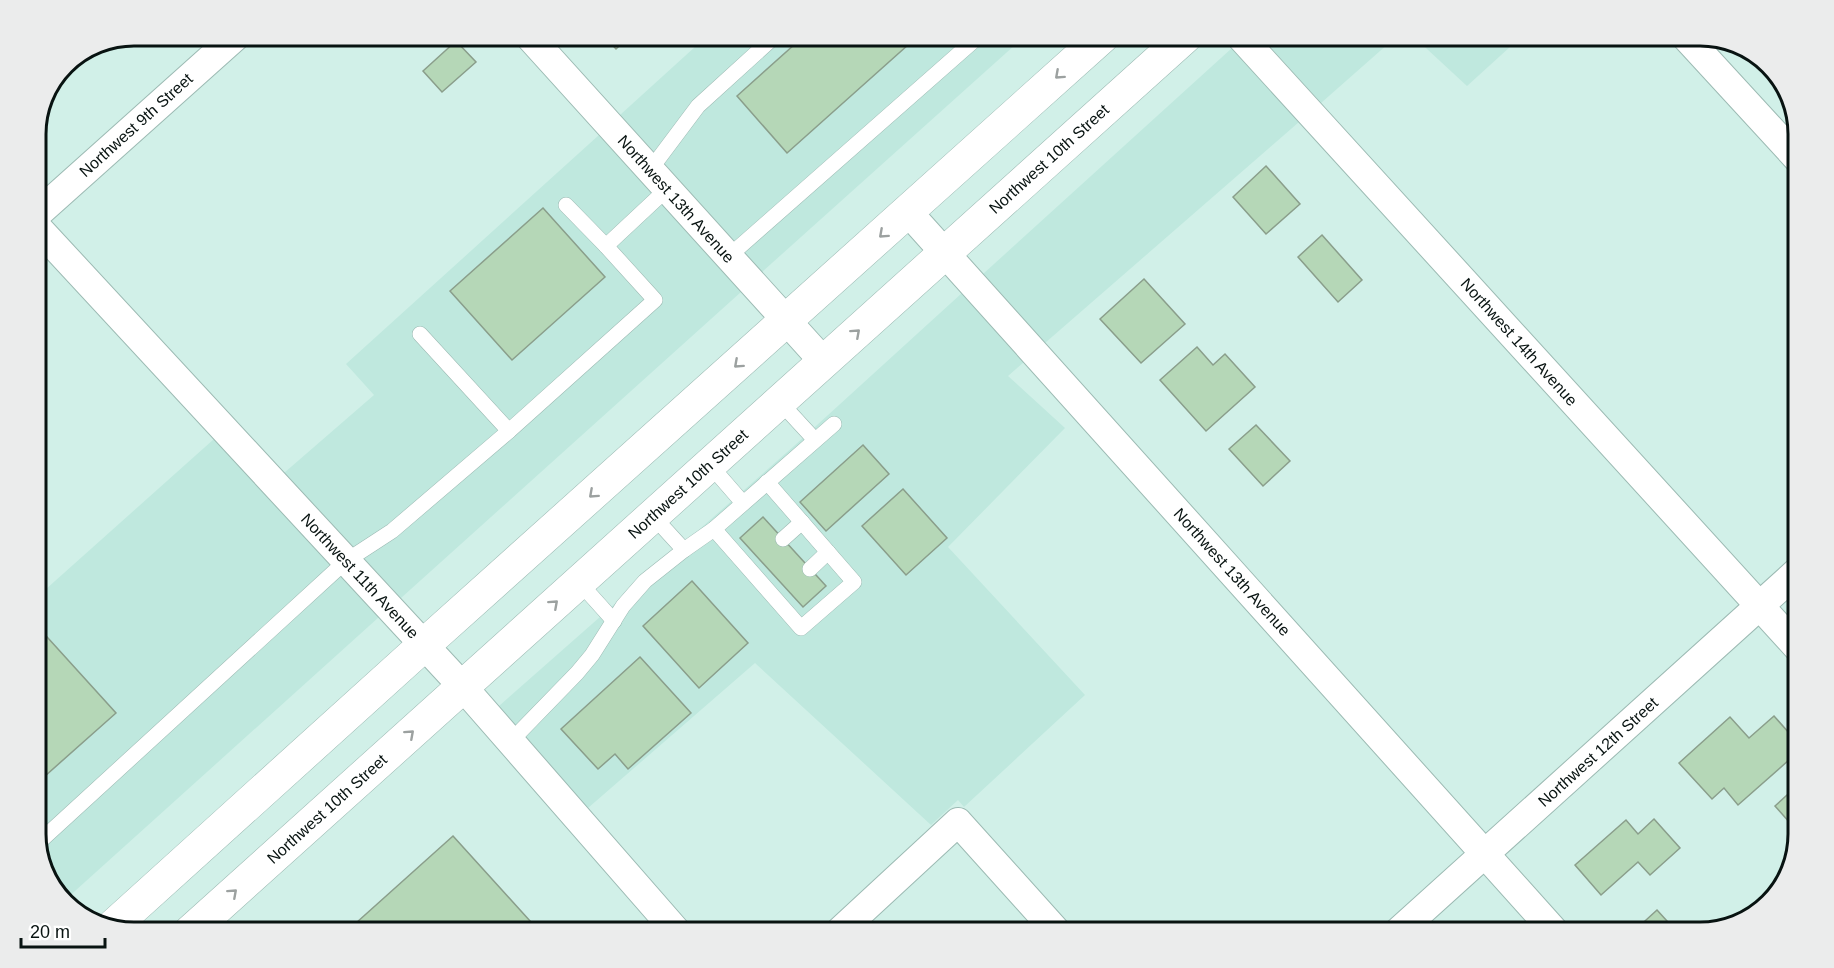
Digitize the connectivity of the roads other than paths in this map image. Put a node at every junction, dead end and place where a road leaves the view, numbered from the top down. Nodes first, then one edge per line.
1 (225, 46) edge
2 (538, 46) edge
3 (764, 46) edge
4 (968, 46) edge
5 (1092, 46) edge
6 (1175, 46) edge
7 (1249, 46) edge
8 (1694, 46) edge
9 (1787, 147) edge
10 (659, 180) junction
11 (47, 205) edge
12 (566, 205) dead end
13 (908, 212) junction
14 (47, 238) edge
15 (606, 246) junction
16 (945, 253) junction
17 (728, 257) junction
18 (787, 321) junction
19 (420, 334) dead end
20 (824, 362) junction
21 (780, 402) junction
22 (834, 424) dead end
23 (509, 431) junction
24 (814, 440) junction
25 (710, 465) junction
26 (767, 482) junction
27 (743, 503) junction
28 (652, 514) junction
29 (802, 522) junction
30 (714, 529) junction
31 (783, 539) dead end
32 (684, 550) junction
33 (828, 552) junction
34 (346, 561) junction
35 (810, 569) dead end
36 (1788, 580) edge
37 (579, 582) junction
38 (1760, 605) junction
39 (614, 621) junction
40 (1788, 636) edge
41 (424, 645) junction
42 (463, 687) junction
43 (511, 741) junction
44 (47, 835) edge
45 (1485, 854) junction
46 (119, 920) edge
47 (201, 922) edge
48 (668, 922) edge
49 (850, 922) edge
50 (1048, 922) edge
51 (1409, 922) edge
52 (1547, 922) edge

1 - 11 street, Northwest 9th Street
2 - 10 street, Northwest 13th Avenue
3 - 10 lane
4 - 17 lane
5 -> 13 highway
6 - 16 highway, Northwest 10th Street
7 - 38 street, Northwest 14th Avenue
8 - 9 street
10 - 15 lane
10 - 17 street, Northwest 13th Avenue
12 - 15 lane
13 - 16 street, Northwest 13th Avenue
13 -> 18 highway
14 - 34 street, Northwest 11th Avenue
15 - 23 lane
20 -> 16 highway, Northwest 10th Street
16 - 45 street, Northwest 13th Avenue
17 - 18 street, Northwest 13th Avenue
18 - 20 street, Northwest 13th Avenue
18 -> 41 highway
19 - 23 lane
20 - 21 highway, Northwest 10th Street
21 - 24 lane
21 - 25 highway, Northwest 10th Street
22 - 24 lane
23 - 34 lane
24 - 26 lane
25 - 27 lane
25 - 28 highway, Northwest 10th Street
26 - 27 lane
26 - 29 lane
27 - 30 lane
28 - 32 lane
28 - 37 highway, Northwest 10th Street
29 - 31 lane
29 - 33 lane
30 - 32 lane
30 - 33 lane
32 - 39 lane
33 - 35 lane
34 - 41 street, Northwest 11th Avenue
34 - 44 lane
36 - 38 street, Northwest 12th Street
37 - 39 lane
42 -> 37 highway, Northwest 10th Street
38 - 40 street, Northwest 14th Avenue
38 - 45 street, Northwest 12th Street
39 - 43 lane
41 - 42 street, Northwest 11th Avenue
41 - 46 highway
42 - 43 street, Northwest 11th Avenue
47 -> 42 highway, Northwest 10th Street
43 - 48 street, Northwest 11th Avenue
45 - 51 street, Northwest 12th Street
45 - 52 street, Northwest 13th Avenue
49 - 50 street

